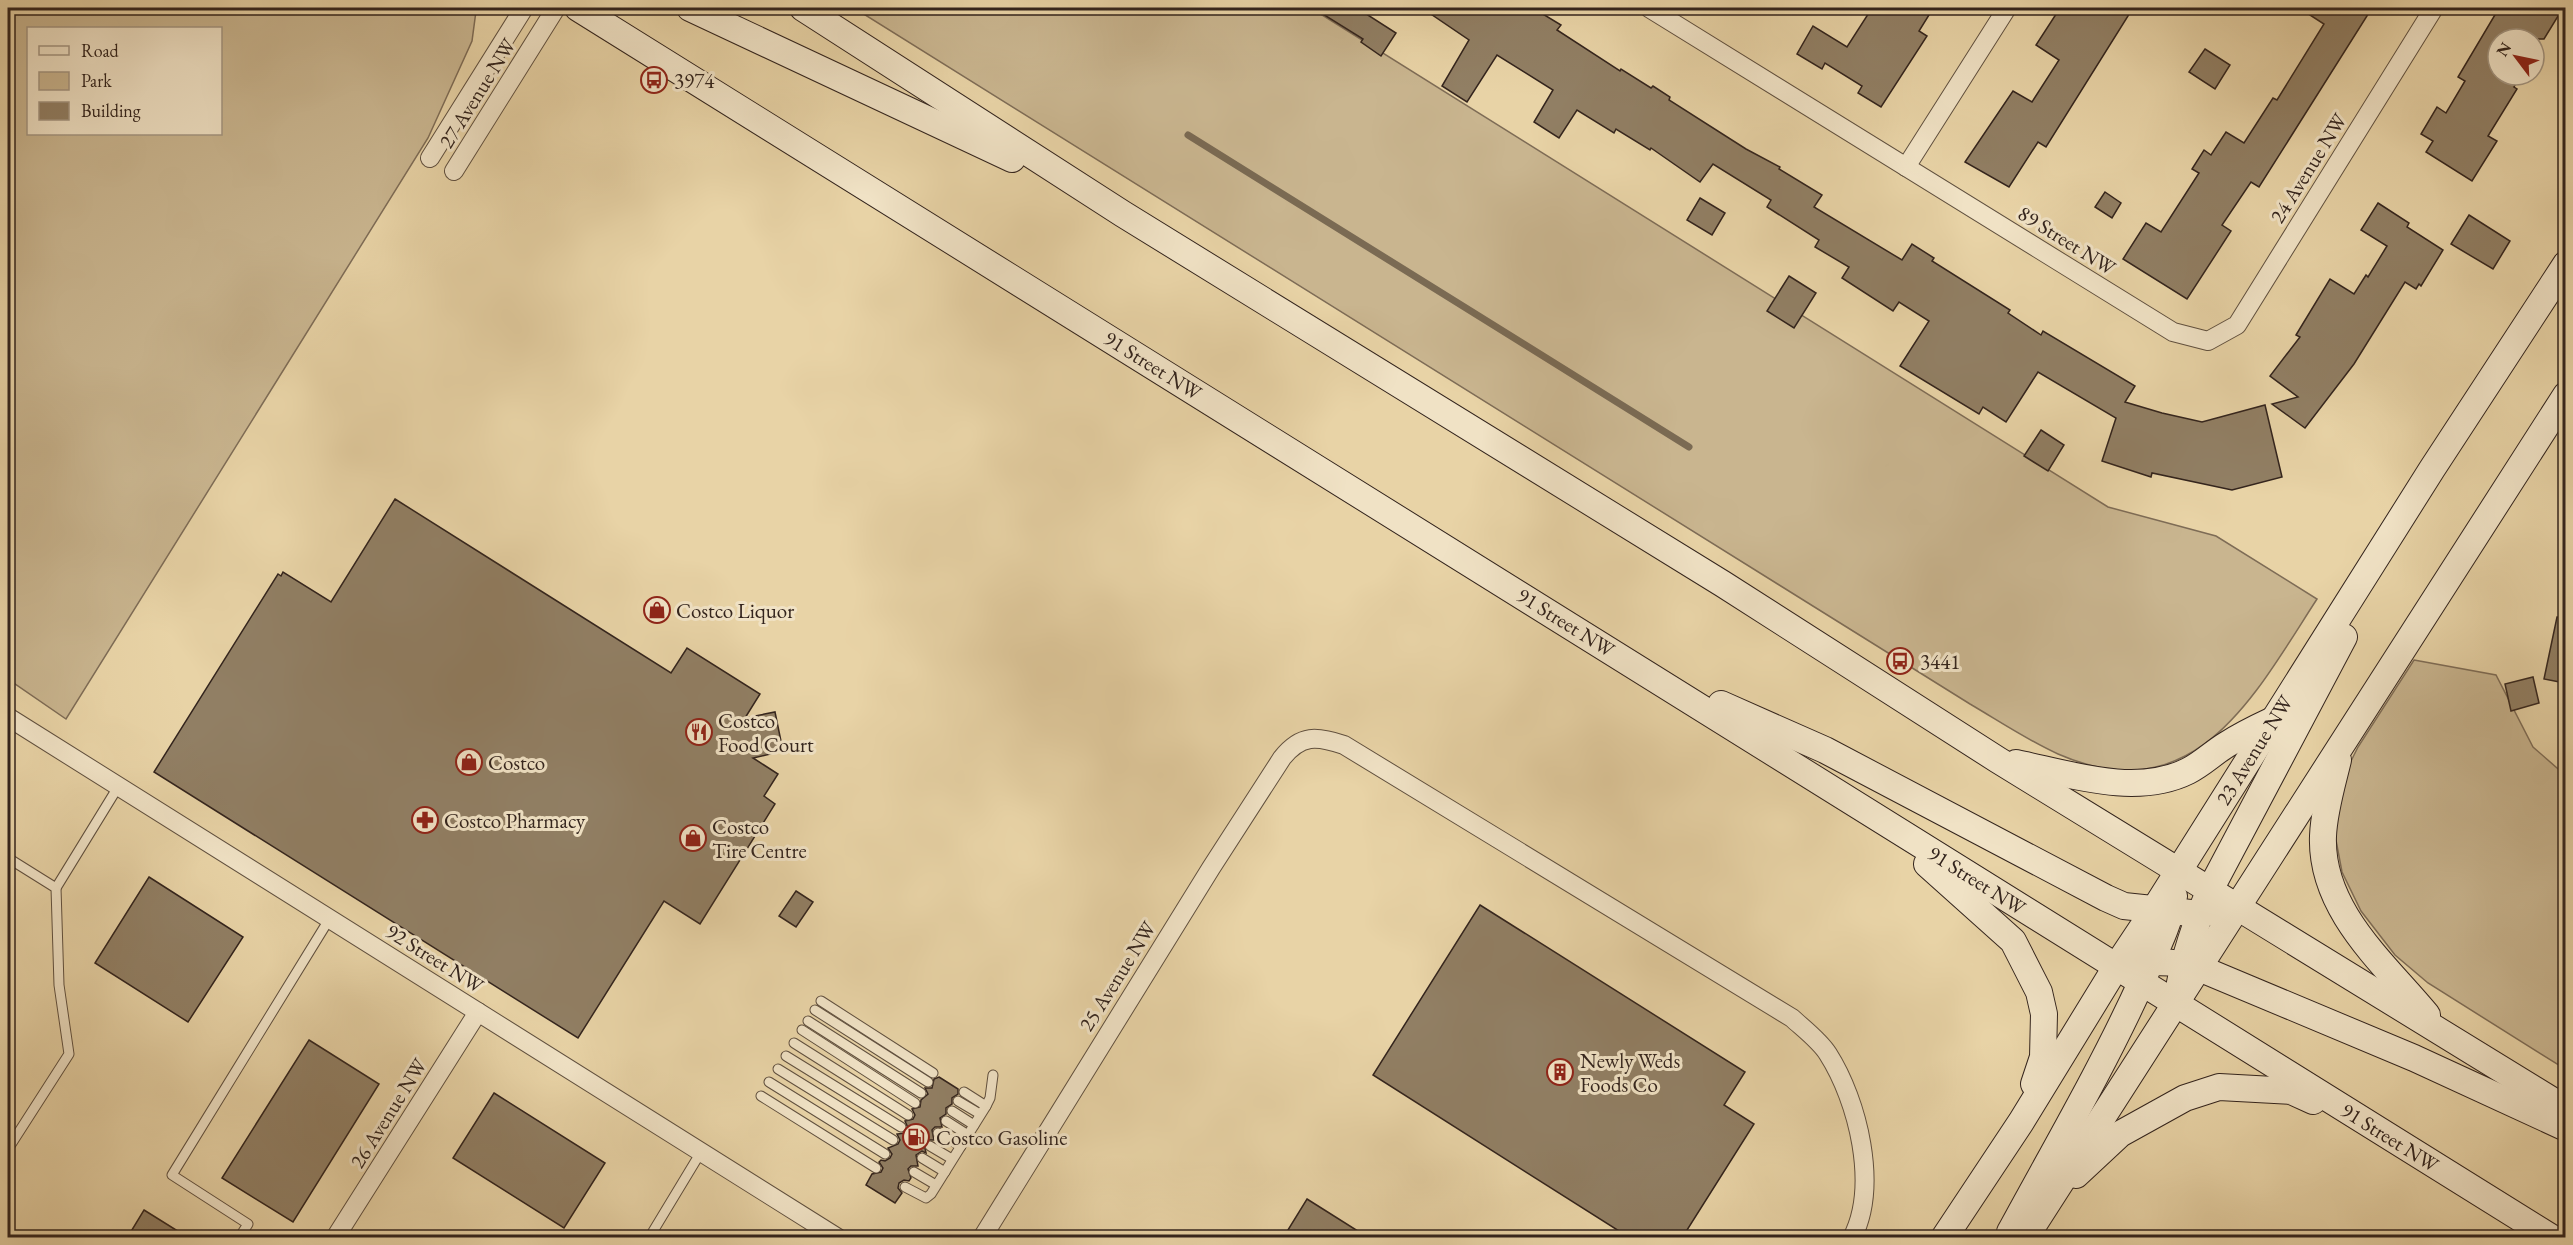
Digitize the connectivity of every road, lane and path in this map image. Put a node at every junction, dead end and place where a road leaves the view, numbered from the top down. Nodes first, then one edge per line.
1 (524, 8) edge
2 (556, 8) edge
3 (578, 8) edge
4 (690, 8) edge
5 (803, 8) edge
6 (1649, 8) edge
7 (2007, 8) edge
8 (2434, 8) edge
9 (430, 159) dead end
10 (1906, 167) junction
11 (454, 171) dead end
12 (1123, 214) junction
13 (2565, 264) edge
14 (2208, 341) joint
15 (2565, 395) edge
16 (2432, 469) junction
17 (1637, 667) junction
18 (8, 717) edge
19 (2274, 719) junction
20 (2343, 741) junction
21 (1998, 760) junction
22 (118, 787) junction
23 (1853, 802) junction
24 (8, 858) edge
25 (2178, 869) junction
26 (56, 888) junction
27 (2210, 891) junction
28 (2235, 906) junction
29 (2163, 911) junction
30 (2200, 914) junction
31 (330, 918) junction
32 (2191, 966) junction
33 (2116, 967) junction
34 (2147, 971) junction
35 (821, 1001) dead end
36 (2175, 1003) junction
37 (815, 1010) dead end
38 (478, 1012) junction
39 (808, 1021) dead end
40 (802, 1030) dead end
41 (2440, 1031) junction
42 (794, 1043) dead end
43 (786, 1056) dead end
44 (778, 1069) dead end
45 (993, 1075) dead end
46 (770, 1082) dead end
47 (964, 1092) dead end
48 (921, 1093) dead end
49 (761, 1096) dead end
50 (958, 1101) dead end
51 (915, 1103) dead end
52 (2565, 1109) edge
53 (983, 1110) junction
54 (951, 1111) dead end
55 (908, 1115) dead end
56 (946, 1121) dead end
57 (2021, 1122) junction
58 (974, 1125) junction
59 (2372, 1126) junction
60 (901, 1127) dead end
61 (2565, 1128) edge
62 (938, 1133) dead end
63 (968, 1135) junction
64 (893, 1140) dead end
65 (930, 1146) dead end
66 (961, 1146) junction
67 (8, 1149) edge
68 (701, 1152) junction
69 (885, 1154) dead end
70 (922, 1158) dead end
71 (952, 1160) junction
72 (876, 1168) dead end
73 (914, 1172) dead end
74 (945, 1172) junction
75 (936, 1185) junction
76 (905, 1187) dead end
77 (2048, 1202) junction
78 (239, 1238) edge
79 (335, 1238) edge
80 (649, 1238) edge
81 (838, 1238) edge
82 (982, 1238) edge
83 (1852, 1238) edge
84 (1944, 1238) edge
85 (2007, 1238) edge
86 (2025, 1238) edge
87 (2552, 1238) edge

1 - 9 street, 27 Avenue NW
2 - 11 street, 27 Avenue NW
3 - 17 main road, 91 Street NW
4 - 12 main road
5 - 12 main road
6 - 10 street, 89 Street NW
7 - 10 street
8 - 14 street, 24 Avenue NW
10 - 14 street, 89 Street NW
12 - 21 main road
13 - 16 main road, 23 Avenue NW
15 - 20 main road
16 - 19 main road, 23 Avenue NW
16 - 27 main road
17 - 23 main road, 91 Street NW
17 - 29 main road
18 - 22 street, 92 Street NW
19 - 21 main road
19 - 25 main road, 23 Avenue NW
20 - 28 main road
20 - 41 main road
21 - 25 main road
22 - 26 lane
22 - 31 street, 92 Street NW
23 - 33 main road, 91 Street NW
23 - 57 main road
24 - 26 lane
25 - 27 main road
25 - 29 main road
26 - 67 lane
27 - 28 main road
27 - 30 main road
28 - 30 main road
28 - 32 main road
28 - 41 main road
29 - 30 main road
29 - 33 main road
29 - 34 main road
30 - 32 main road
31 - 38 street, 92 Street NW
31 - 78 lane
32 - 34 main road
32 - 36 main road
32 - 61 main road
33 - 34 main road, 91 Street NW
33 - 57 main road
34 - 36 main road, 91 Street NW
34 - 85 main road
35 - 37 lane
36 - 59 main road, 91 Street NW
36 - 77 main road
38 - 68 street, 92 Street NW
38 - 79 street, 26 Avenue NW
39 - 48 lane
40 - 51 lane
41 - 52 main road
42 - 55 lane
43 - 60 lane
44 - 64 lane
45 - 53 lane
46 - 69 lane
47 - 53 lane
49 - 72 lane
50 - 53 lane
53 - 58 lane
54 - 58 lane
56 - 63 lane
57 - 84 main road
58 - 63 lane
59 - 77 main road
59 - 87 main road, 91 Street NW
62 - 66 lane
63 - 66 lane
65 - 71 lane
66 - 71 lane
68 - 80 lane
68 - 81 street, 92 Street NW
70 - 74 lane
71 - 74 lane
73 - 75 lane
74 - 75 lane
75 - 76 lane
77 - 86 main road
82 - 83 street, 25 Avenue NW

